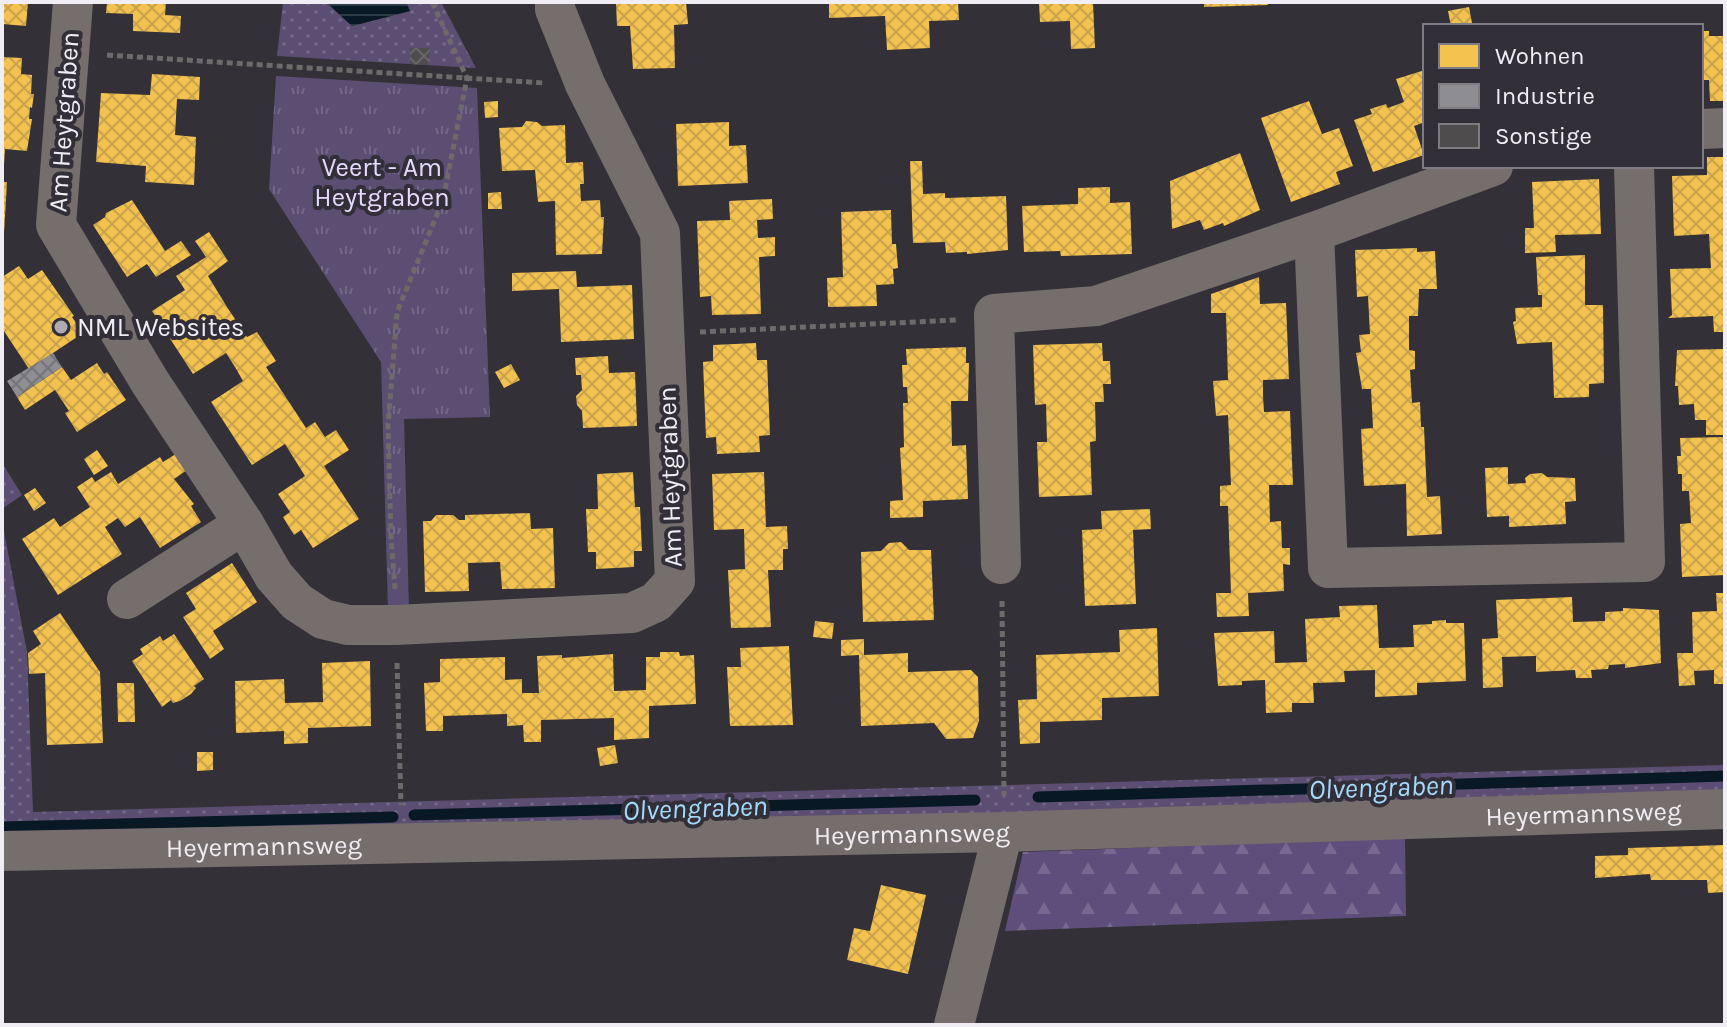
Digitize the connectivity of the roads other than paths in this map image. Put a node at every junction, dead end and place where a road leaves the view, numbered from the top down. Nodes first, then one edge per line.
1 (73, 2) edge
2 (555, 2) edge
3 (1725, 128) edge
4 (1703, 129) edge
5 (1488, 168) edge
6 (1634, 168) edge
7 (1314, 232) junction
8 (244, 524) junction
9 (1001, 564) road end
10 (127, 599) dead end
11 (1725, 809) edge
12 (1003, 832) junction
13 (2, 851) edge
14 (954, 1025) edge

1 - 8 street, Am Heytgraben
2 - 8 street, Am Heytgraben
3 - 4 street
5 - 7 street
6 - 7 street
7 - 9 street
8 - 10 street
11 - 12 street, Heyermannsweg
12 - 13 street, Heyermannsweg
12 - 14 street

